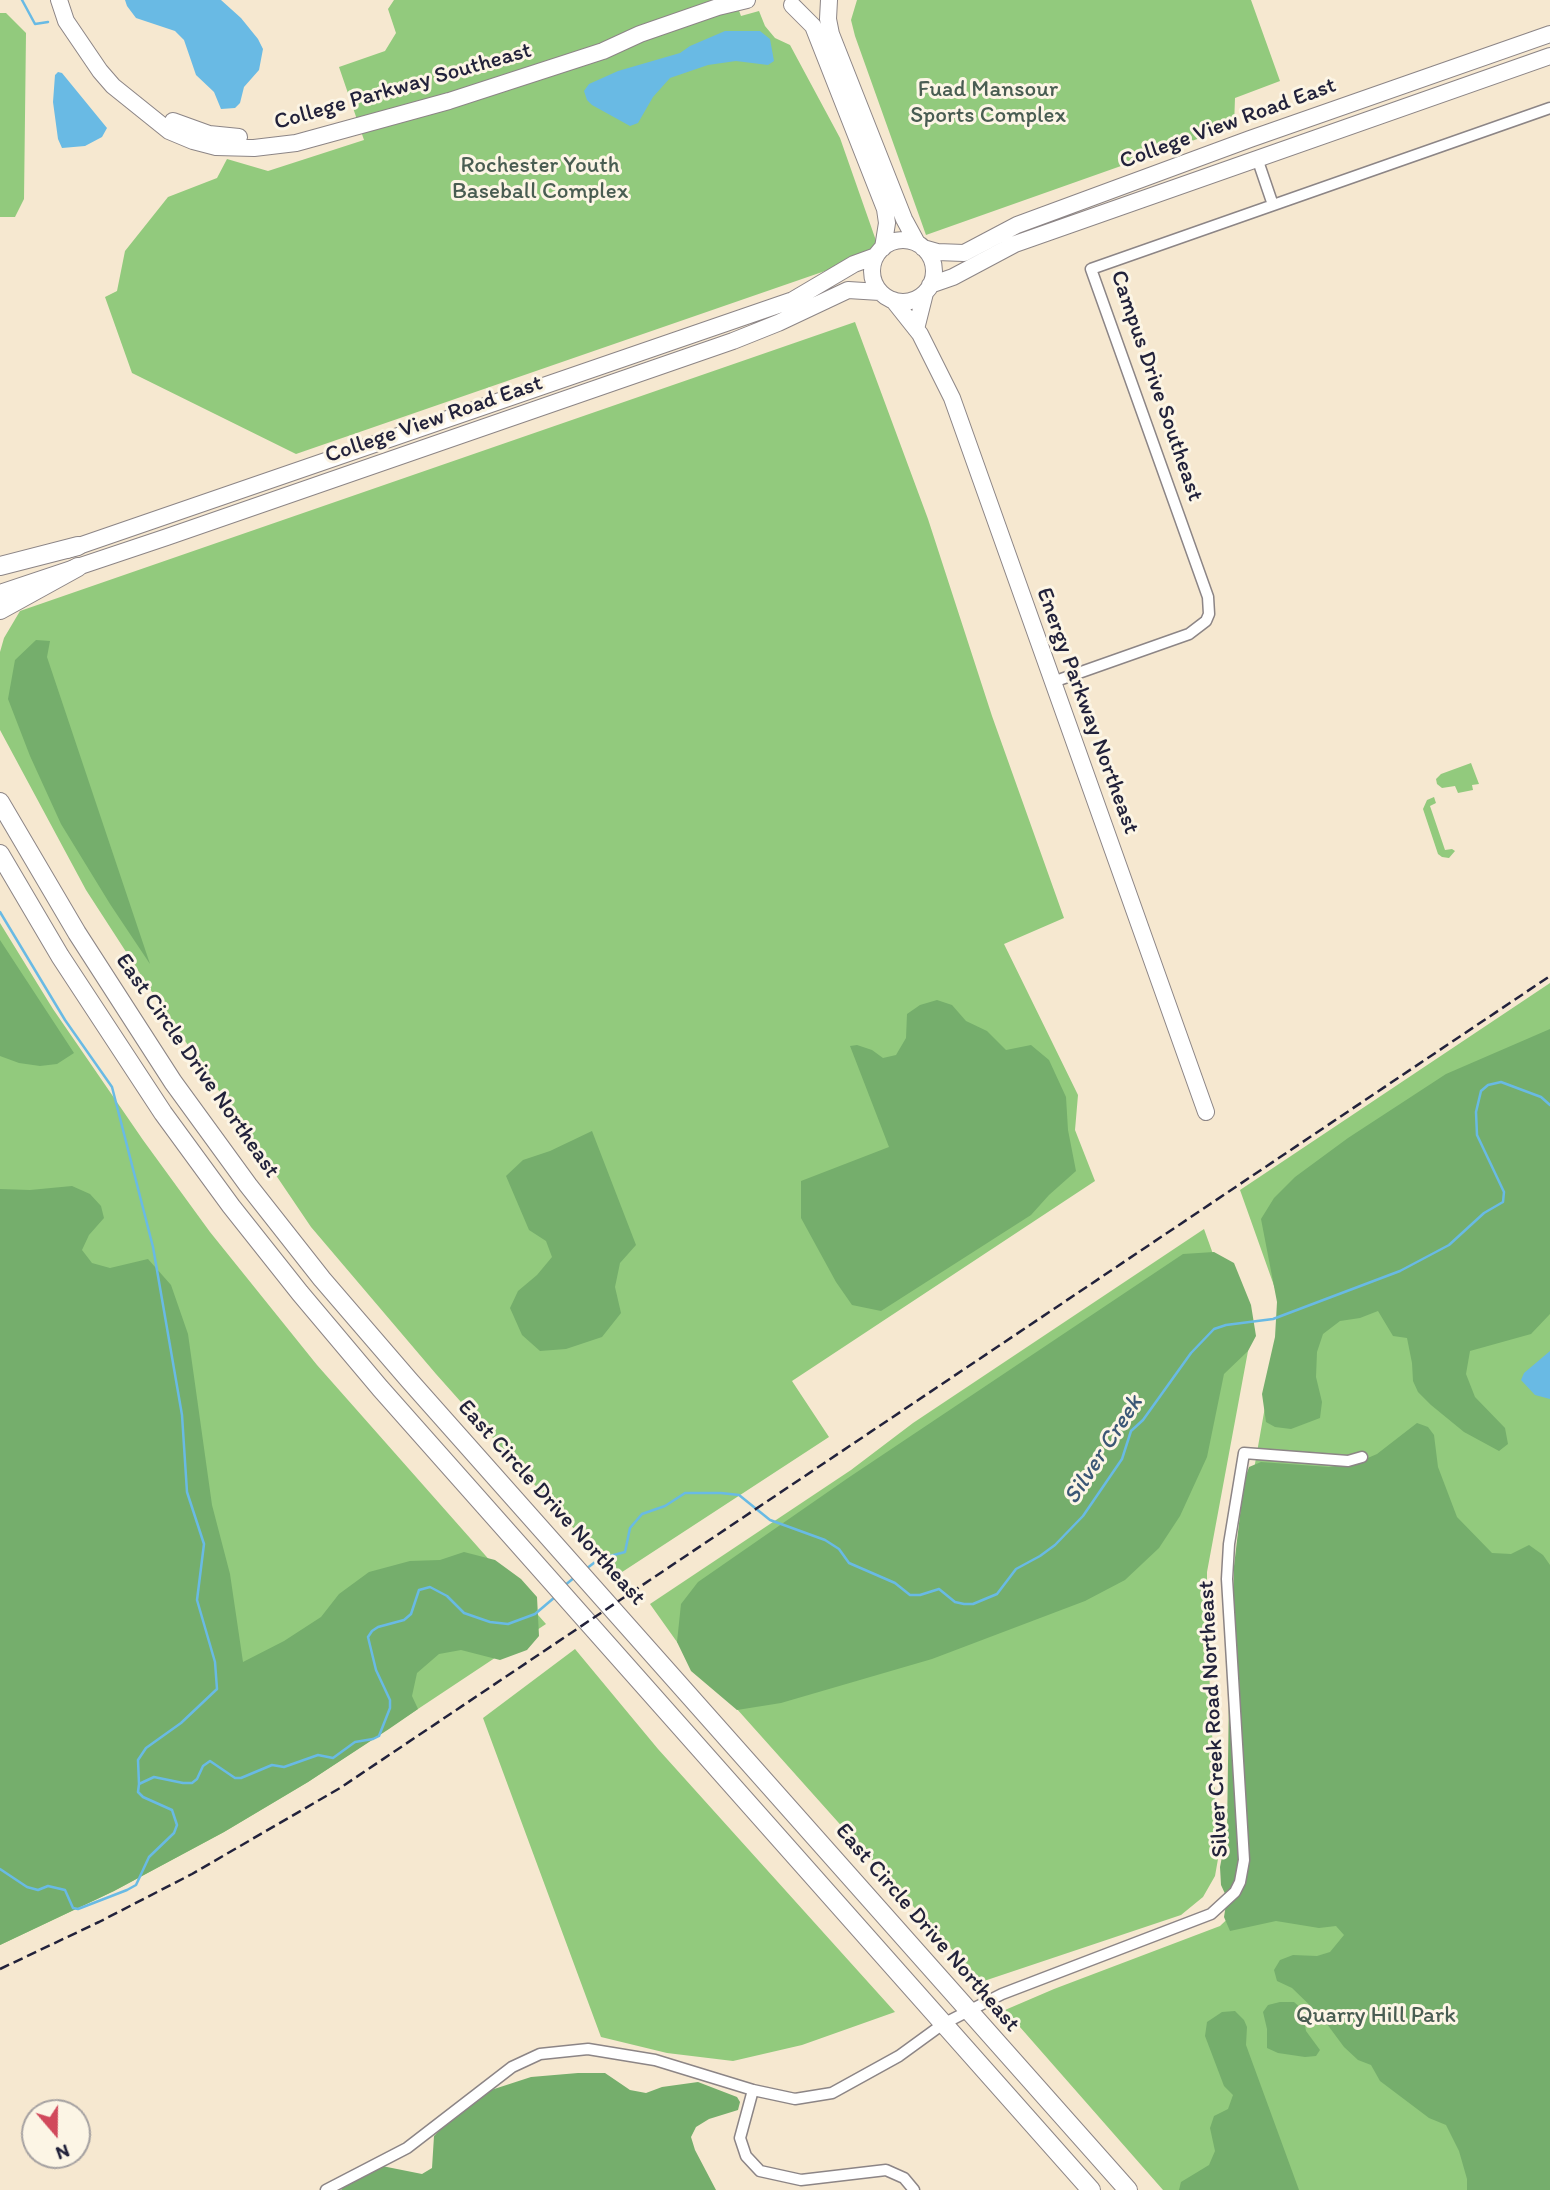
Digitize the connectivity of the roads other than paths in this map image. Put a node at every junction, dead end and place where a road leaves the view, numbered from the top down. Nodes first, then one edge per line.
1 (59, 0) edge
2 (68, 0) edge
3 (747, 0) edge
4 (826, 0) edge
5 (788, 2) edge
6 (725, 3) edge
7 (1550, 34) edge
8 (79, 42) junction
9 (1550, 56) edge
10 (1550, 108) edge
11 (1257, 158) junction
12 (1273, 205) junction
13 (920, 246) junction
14 (879, 252) junction
15 (928, 289) junction
16 (887, 296) junction
17 (916, 329) junction
18 (78, 546) junction
19 (0, 566) edge
20 (78, 567) junction
21 (0, 573) edge
22 (0, 593) edge
23 (0, 610) edge
24 (1053, 682) junction
25 (0, 802) edge
26 (0, 854) edge
27 (1206, 1112) dead end
28 (1362, 1457) dead end
29 (968, 2011) junction
30 (943, 2024) junction
31 (753, 2090) junction
32 (326, 2190) edge
33 (914, 2190) edge
34 (1091, 2190) edge
35 (1128, 2190) edge

1 - 8 main road, College Parkway Southeast
2 - 8 main road, College Parkway Southeast
3 - 6 main road, College Parkway Southeast
4 - 5 main road
4 - 13 main road
5 - 14 main road
6 - 8 main road, College Parkway Southeast
7 - 13 main road, College View Road East
9 - 11 main road, College View Road East
10 - 12 street, Campus Drive Southeast
11 - 12 street
11 - 15 main road, College View Road East
12 - 24 street, Campus Drive Southeast
13 - 14 main road
13 - 15 main road
14 - 16 main road
14 - 18 main road, College View Road East
15 - 16 main road
15 - 17 main road
16 - 17 main road, Energy Parkway Northeast
16 - 20 main road, College View Road East
17 - 24 main road, Energy Parkway Northeast
18 - 19 main road
18 - 21 main road, College View Road East
20 - 22 main road, College View Road East
20 - 23 main road
24 - 27 main road, Energy Parkway Northeast
25 - 29 main road, East Circle Drive Northeast
26 - 30 main road
28 - 29 street, Silver Creek Road Northeast
29 - 30 street, Silver Creek Road Northeast
29 - 35 main road, East Circle Drive Northeast
30 - 31 street, Silver Creek Road Northeast
30 - 34 main road
31 - 32 street, Silver Creek Road Northeast
31 - 33 street

